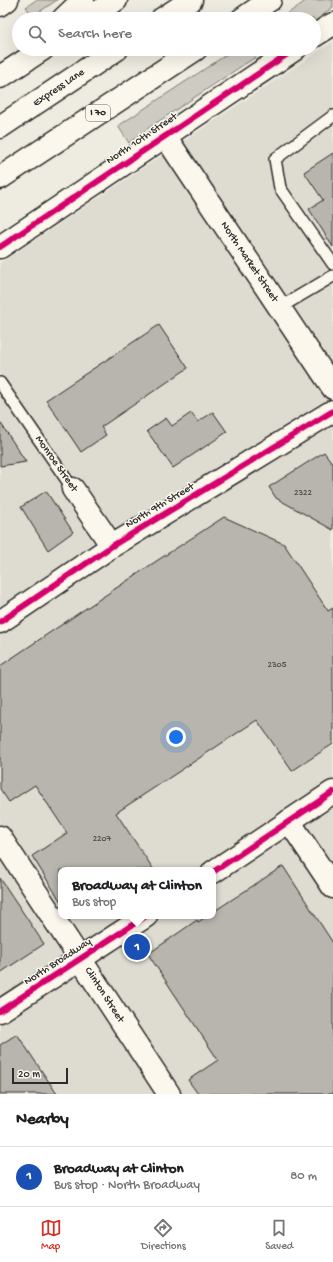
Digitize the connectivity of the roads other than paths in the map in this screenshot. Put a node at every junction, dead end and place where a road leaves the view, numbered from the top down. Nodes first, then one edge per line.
1 (83, 0) edge
2 (116, 0) edge
3 (191, 0) edge
4 (270, 0) edge
5 (70, 12) edge
6 (98, 12) edge
7 (173, 12) edge
8 (252, 12) edge
9 (333, 24) edge
10 (321, 32) edge
11 (28, 56) edge
12 (106, 56) edge
13 (185, 56) edge
14 (284, 56) edge
15 (0, 77) edge
16 (333, 116) edge
17 (0, 127) edge
18 (164, 136) junction
19 (0, 178) edge
20 (0, 247) edge
21 (333, 264) edge
22 (333, 276) edge
23 (279, 308) junction
24 (0, 383) edge
25 (333, 388) edge
26 (333, 412) edge
27 (73, 489) joint
28 (112, 546) junction
29 (0, 622) edge
30 (333, 792) edge
31 (289, 821) junction
32 (0, 837) edge
33 (216, 870) edge
34 (333, 887) edge
35 (141, 919) edge
36 (80, 959) junction
37 (0, 1011) edge
38 (169, 1094) edge

1 - 5 main road
2 - 6 main road
3 - 7 main road
4 - 8 main road
9 - 10 main road
11 - 15 main road
12 - 17 main road, Express Lane
13 - 19 main road, I 70
14 - 18 main road, North 10th Street
16 - 21 lane
18 - 20 main road, North 10th Street
18 - 23 main road, North Market Street
22 - 23 lane
23 - 25 main road, North Market Street
24 - 27 lane, Monroe Street
26 - 28 main road, North 9th Street
27 - 28 main road, Monroe Street
28 - 29 main road, North 9th Street
30 - 31 main road
31 - 33 main road
31 - 34 main road
32 - 36 main road, Clinton Street
35 - 36 main road, North Broadway
36 - 37 main road, North Broadway
36 - 38 main road, Clinton Street

